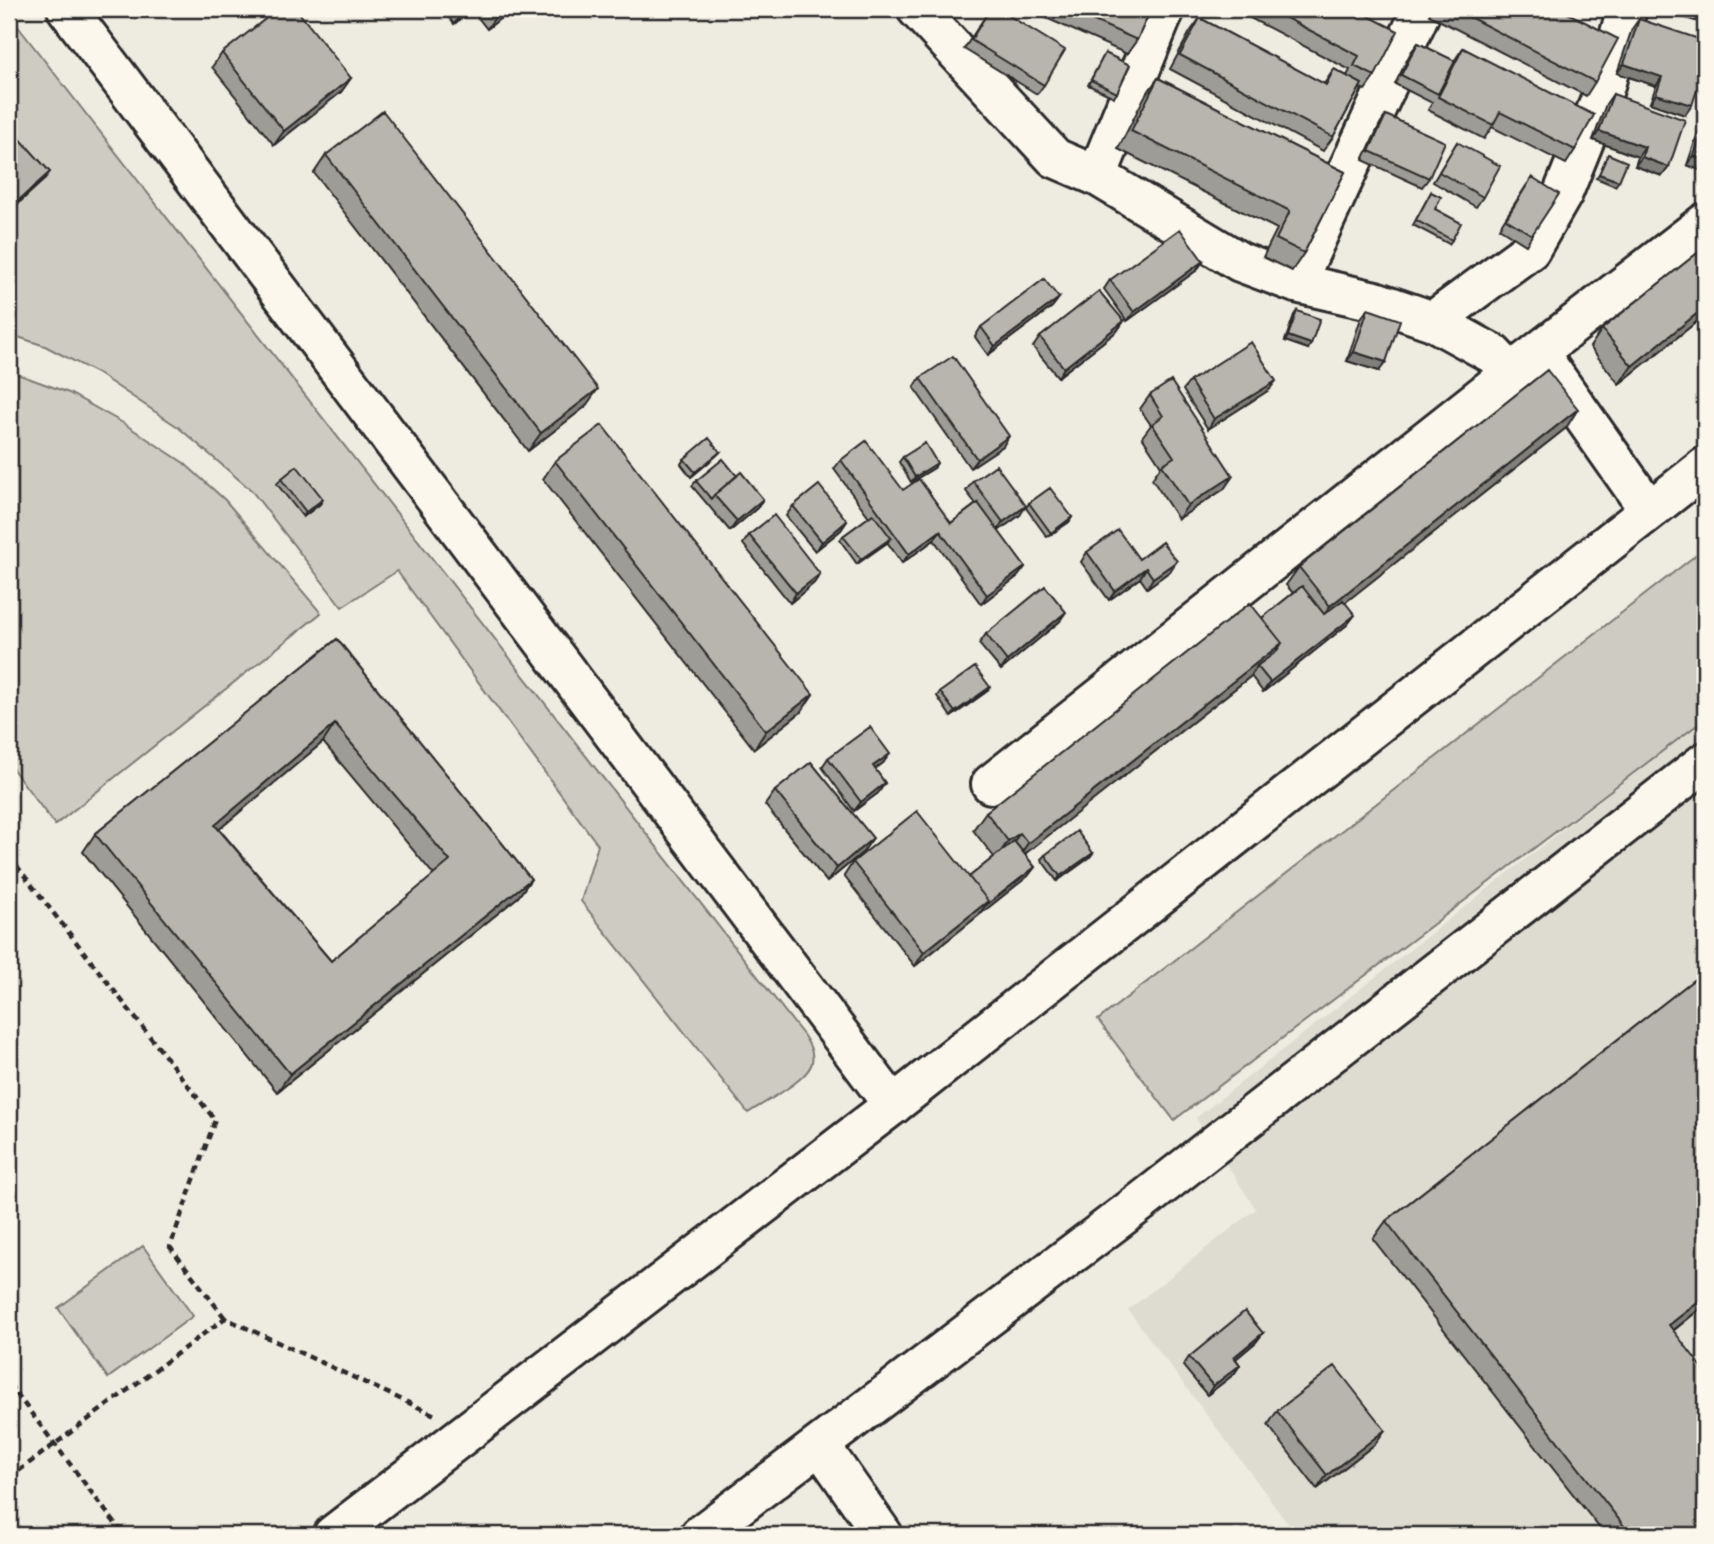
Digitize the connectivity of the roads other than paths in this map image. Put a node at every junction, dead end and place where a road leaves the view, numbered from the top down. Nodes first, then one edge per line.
1 (67, 9) edge
2 (917, 9) edge
3 (1164, 9) edge
4 (1422, 9) edge
5 (1627, 9) edge
6 (1097, 176) junction
7 (1705, 223) edge
8 (1296, 283) junction
9 (1433, 321) junction
10 (1525, 363) junction
11 (1705, 467) edge
12 (1649, 510) junction
13 (1705, 762) edge
14 (991, 784) dead end
15 (893, 1105) junction
16 (820, 1445) junction
17 (332, 1535) edge
18 (700, 1535) edge
19 (883, 1535) edge

1 - 15 street
2 - 6 street
3 - 6 street
4 - 8 street
5 - 9 street
6 - 8 street
7 - 10 street
8 - 9 street
9 - 10 street
10 - 12 street
10 - 14 street
11 - 12 street
12 - 15 street
13 - 16 street
15 - 17 street
16 - 18 street
16 - 19 street

